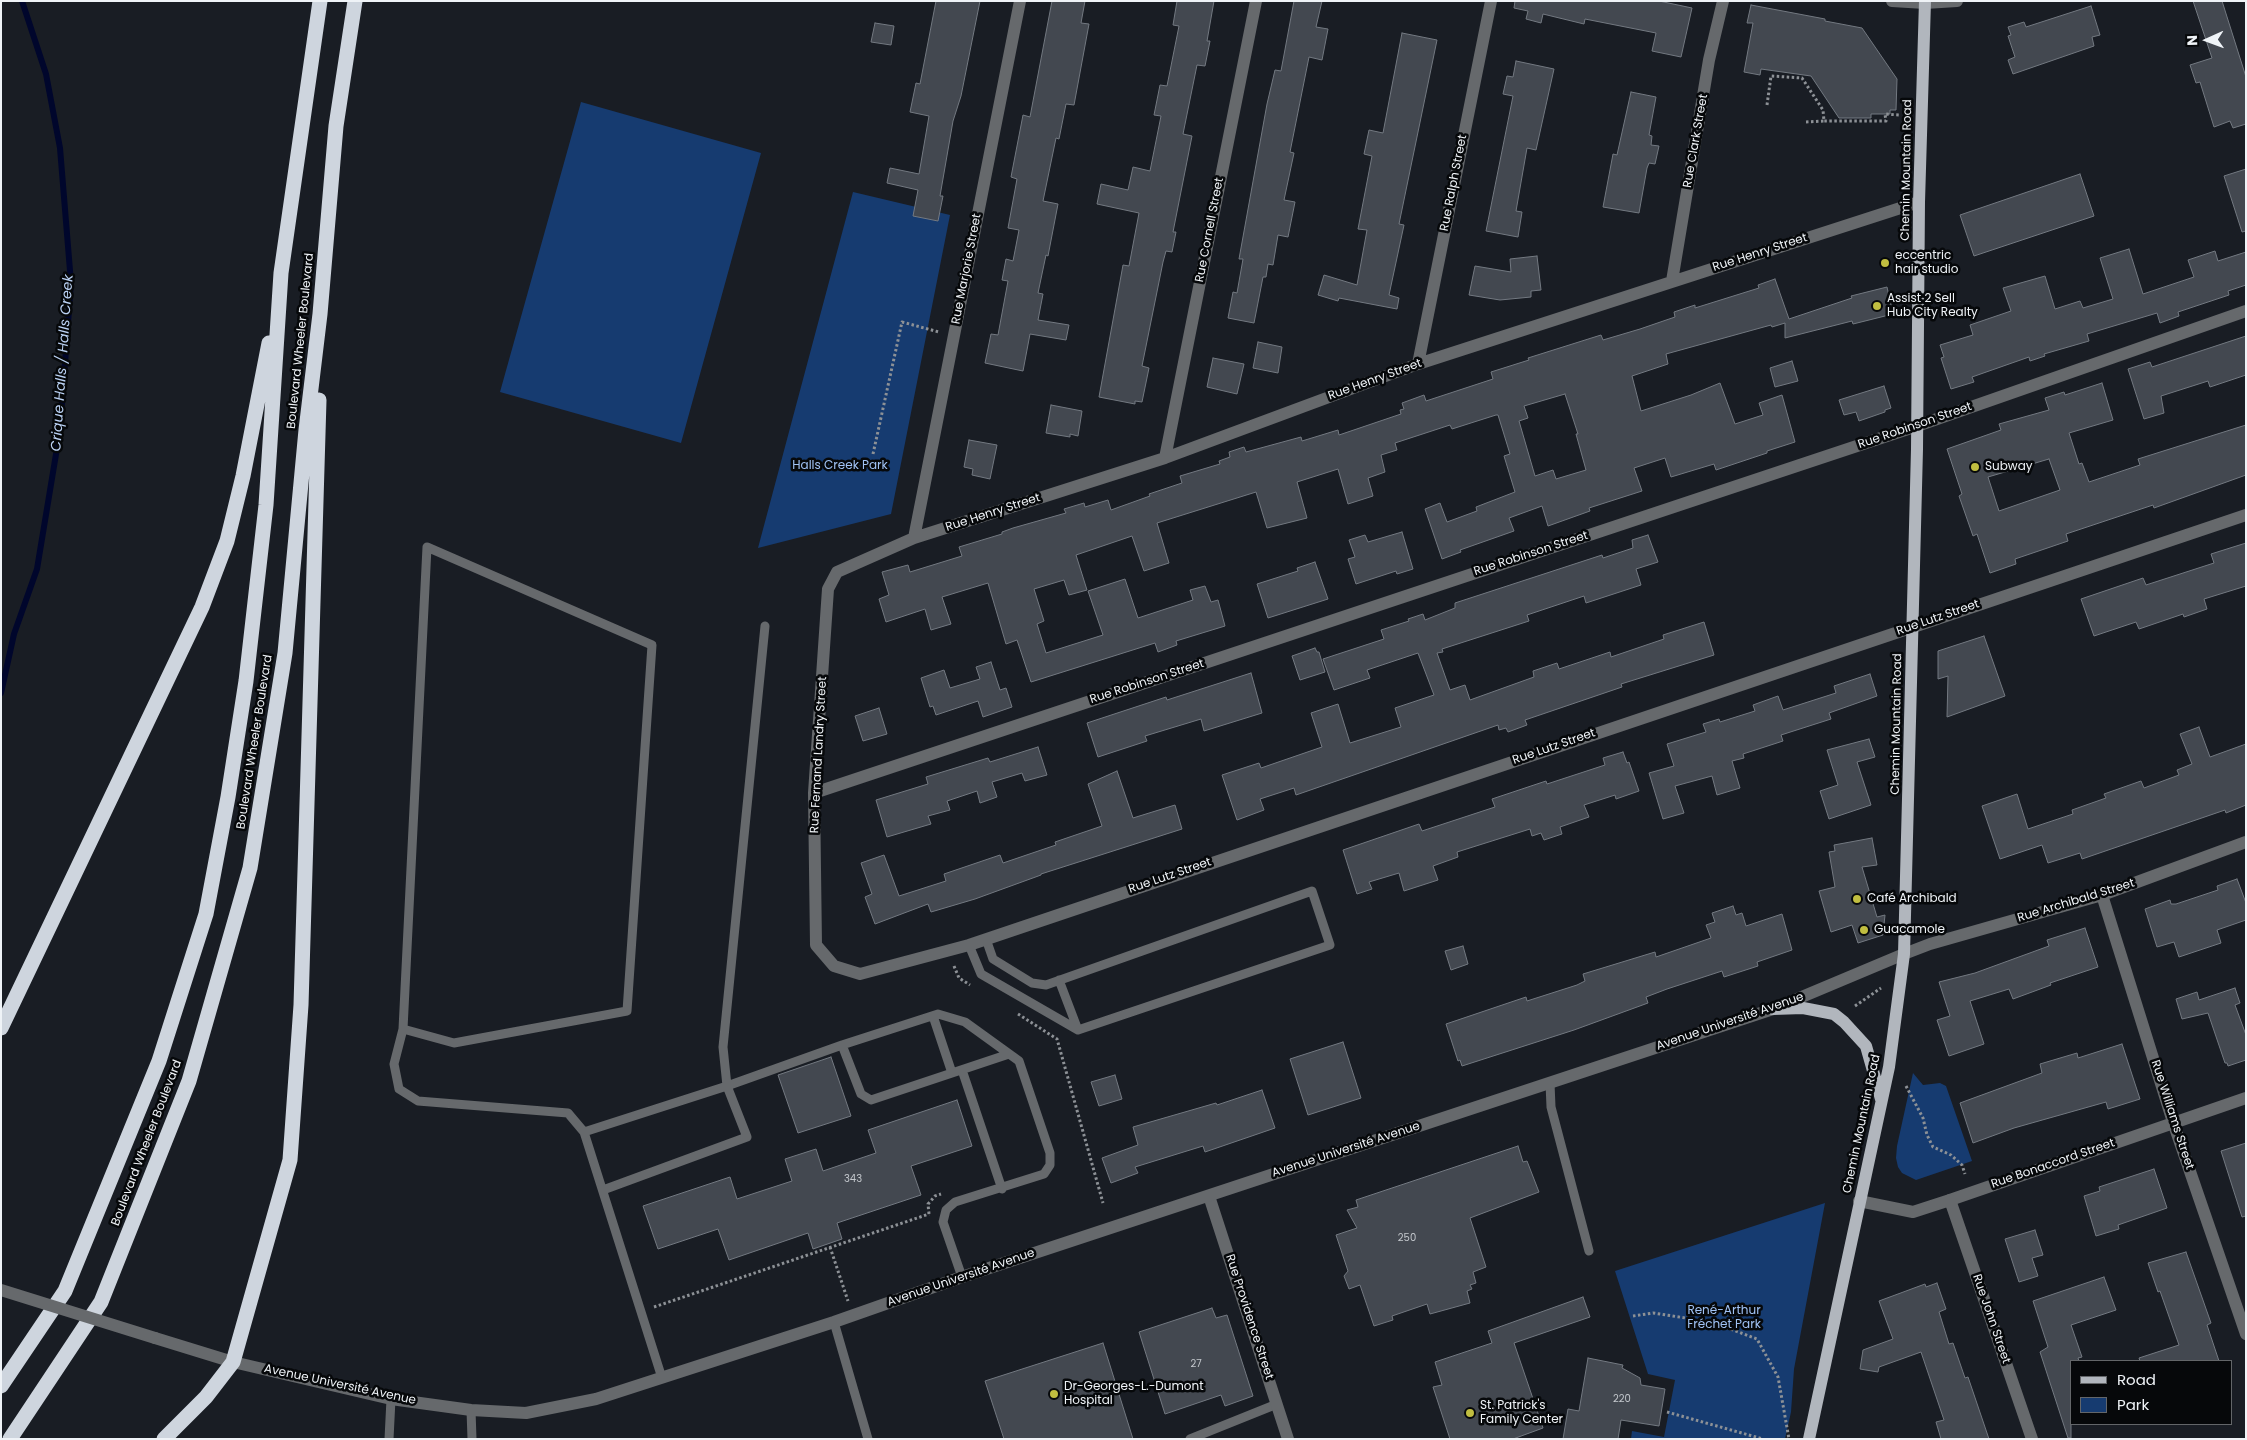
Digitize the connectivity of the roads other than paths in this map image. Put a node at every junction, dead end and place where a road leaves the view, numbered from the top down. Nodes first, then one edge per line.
1 (320, 1) edge
2 (355, 1) edge
3 (1020, 1) edge
4 (1256, 1) edge
5 (1490, 1) edge
6 (1723, 1) edge
7 (1892, 1) edge
8 (1957, 1) edge
9 (1925, 2) edge
10 (1919, 202) junction
11 (281, 273) junction
12 (1672, 280) junction
13 (2246, 311) edge
14 (320, 314) junction
15 (1418, 364) junction
16 (1917, 426) junction
17 (1165, 458) junction
18 (2246, 515) edge
19 (914, 538) junction
20 (837, 572) joint
21 (765, 626) dead end
22 (1912, 627) junction
23 (814, 793) junction
24 (2246, 842) edge
25 (2102, 895) junction
26 (986, 939) junction
27 (969, 945) junction
28 (1904, 954) junction
29 (860, 974) joint
30 (1059, 980) junction
31 (1773, 1009) junction
32 (933, 1016) junction
33 (1, 1028) edge
34 (403, 1029) junction
35 (1078, 1030) junction
36 (842, 1045) junction
37 (1009, 1054) junction
38 (962, 1070) junction
39 (952, 1073) junction
40 (1550, 1083) junction
41 (727, 1086) junction
42 (2246, 1098) edge
43 (1882, 1103) junction
44 (2173, 1122) junction
45 (584, 1132) junction
46 (1002, 1188) junction
47 (603, 1190) junction
48 (1209, 1196) junction
49 (1950, 1200) junction
50 (1859, 1202) junction
51 (1589, 1250) dead end
52 (962, 1277) junction
53 (1, 1290) edge
54 (834, 1322) junction
55 (2246, 1334) edge
56 (233, 1362) junction
57 (662, 1378) junction
58 (1, 1386) edge
59 (391, 1399) junction
60 (1277, 1404) junction
61 (471, 1410) junction
62 (10, 1439) edge
63 (164, 1439) edge
64 (389, 1439) edge
65 (472, 1439) edge
66 (868, 1439) edge
67 (1190, 1439) edge
68 (1288, 1439) edge
69 (1809, 1439) edge
70 (2032, 1439) edge

1 - 11 highway, Boulevard Wheeler Boulevard
2 - 14 highway, Boulevard Wheeler Boulevard
3 - 19 street, Rue Marjorie Street
4 - 17 street, Rue Cornell Street
5 - 15 street, Rue Ralph Street
6 - 12 street, Rue Clark Street
7 - 9 street
8 - 9 street
9 - 10 main road, Chemin Mountain Road
10 - 12 street, Rue Henry Street
10 - 16 main road, Chemin Mountain Road
11 - 33 highway
11 - 58 highway, Boulevard Wheeler Boulevard
12 - 15 street, Rue Henry Street
13 - 16 street, Rue Robinson Street
14 - 56 highway
14 - 62 highway, Boulevard Wheeler Boulevard
15 - 17 street, Rue Henry Street
16 - 22 main road, Chemin Mountain Road
16 - 23 street, Rue Robinson Street
17 - 19 street, Rue Henry Street
18 - 22 street, Rue Lutz Street
19 - 20 street, Rue Henry Street
20 - 23 street, Rue Fernand Landry Street
21 - 41 lane
22 - 26 street, Rue Lutz Street
22 - 28 main road, Chemin Mountain Road
23 - 29 street, Rue Fernand Landry Street
24 - 25 street, Rue Archibald Street
25 - 28 street, Rue Archibald Street
25 - 44 street, Rue Williams Street
26 - 27 street, Rue Lutz Street
26 - 30 lane
27 - 29 street, Rue Lutz Street
27 - 35 lane
28 - 31 street, Avenue Université Avenue
28 - 43 main road, Chemin Mountain Road
30 - 35 lane
30 - 35 lane
31 - 40 street, Avenue Université Avenue
31 - 43 main road
32 - 36 lane
32 - 37 lane
32 - 39 lane
34 - 34 lane
34 - 45 lane
36 - 39 lane
36 - 41 lane
37 - 38 lane
37 - 46 lane
38 - 39 lane
38 - 46 lane
40 - 48 street, Avenue Université Avenue
40 - 51 lane
41 - 45 lane
41 - 47 lane
42 - 44 street, Rue Bonaccord Street
43 - 50 main road, Chemin Mountain Road
44 - 49 street, Rue Bonaccord Street
44 - 55 street, Rue Williams Street
45 - 47 lane
46 - 52 lane
47 - 57 lane
48 - 52 street, Avenue Université Avenue
48 - 60 street, Rue Providence Street
49 - 50 street, Rue Bonaccord Street
49 - 70 street, Rue John Street
50 - 69 main road, Chemin Mountain Road
52 - 54 street, Avenue Université Avenue
53 - 56 street, Avenue Université Avenue, bridge
54 - 57 street, Avenue Université Avenue
54 - 66 lane
56 - 59 street, Avenue Université Avenue
56 - 63 highway
57 - 61 street, Avenue Université Avenue
59 - 61 street, Avenue Université Avenue
59 - 64 lane
60 - 67 lane
60 - 68 street, Rue Providence Street
61 - 65 lane

